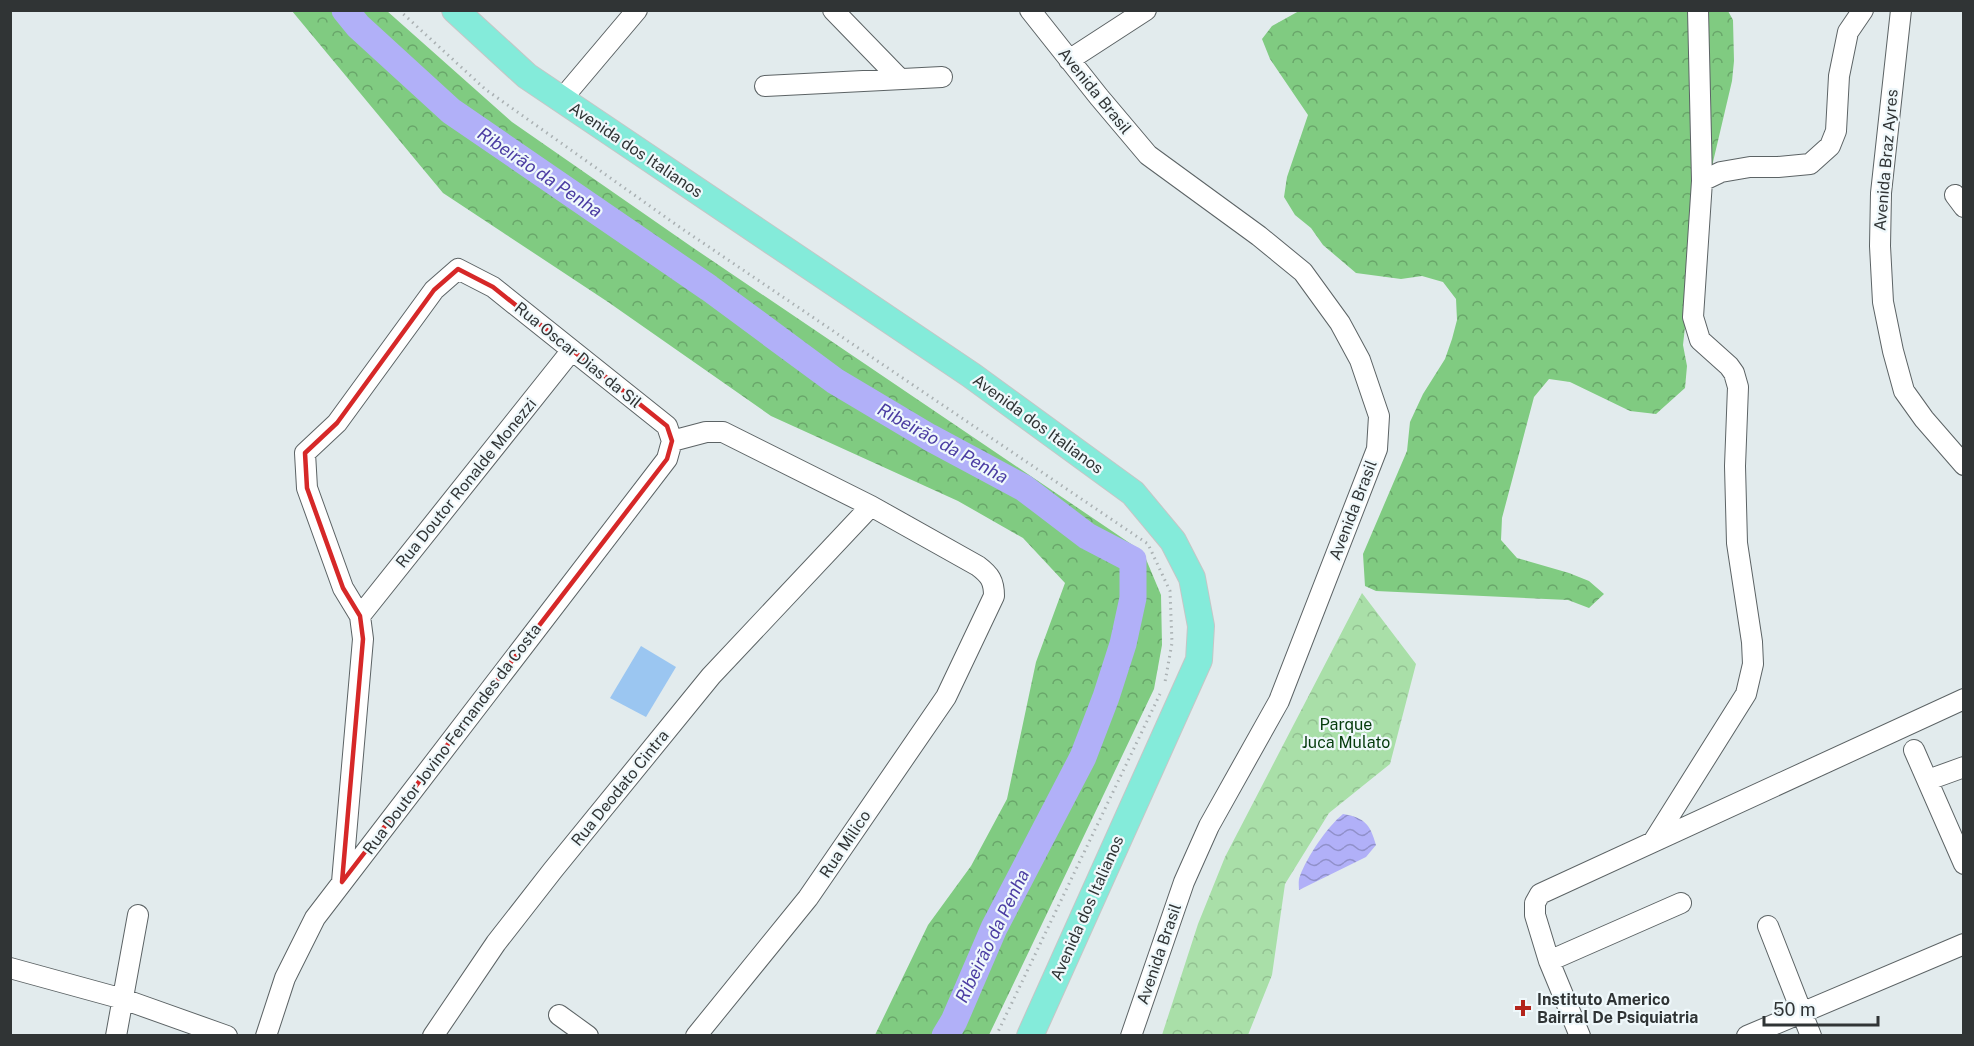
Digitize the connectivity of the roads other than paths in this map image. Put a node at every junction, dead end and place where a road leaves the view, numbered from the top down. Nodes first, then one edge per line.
1 (455, 10) edge
2 (637, 10) edge
3 (833, 10) edge
4 (1030, 10) edge
5 (1146, 10) edge
6 (1698, 10) edge
7 (1863, 10) edge
8 (1901, 10) edge
9 (1070, 60) junction
10 (942, 77) dead end
11 (900, 79) junction
12 (765, 86) dead end
13 (561, 100) junction
14 (1702, 181) junction
15 (572, 350) junction
16 (670, 450) junction
17 (1964, 465) edge
18 (872, 506) junction
19 (360, 616) junction
20 (1964, 699) edge
21 (1914, 750) dead end
22 (1964, 767) edge
23 (1928, 780) junction
24 (1653, 842) junction
25 (1964, 864) edge
26 (342, 882) junction
27 (1681, 903) dead end
28 (138, 915) dead end
29 (1768, 926) dead end
30 (1964, 944) edge
31 (1549, 961) junction
32 (10, 968) edge
33 (123, 999) junction
34 (1802, 1012) junction
35 (559, 1015) dead end
36 (116, 1035) edge
37 (227, 1035) edge
38 (266, 1035) edge
39 (433, 1035) edge
40 (588, 1035) edge
41 (696, 1035) edge
42 (1030, 1035) edge
43 (1131, 1035) edge
44 (1580, 1035) edge
45 (1747, 1035) edge
46 (1811, 1035) edge

1 - 13 main road, Avenida dos Italianos
2 - 13 street
3 - 11 street
4 - 9 street, Avenida Brasil
5 - 9 street
6 - 14 street
7 - 14 street
8 - 17 street, Avenida Braz Ayres
9 - 43 street, Avenida Brasil
10 - 11 street
11 - 12 street
13 - 42 main road, Avenida dos Italianos
14 - 24 street
15 - 16 street, Rua Oscar Dias da Sil
15 - 19 street, Rua Doutor Ronalde Monezzi
15 - 19 street, Rua Oscar Dias da Sil
16 - 18 street, Rua Milico
16 - 26 street, Rua Doutor Jovino Fernandes da Costa
18 - 39 street, Rua Deodato Cintra
18 - 41 street, Rua Milico
19 - 26 street
20 - 24 street
21 - 23 street
22 - 23 street
23 - 25 street
24 - 31 street
26 - 38 street, Rua Doutor Jovino Fernandes da Costa
27 - 31 street
28 - 33 street
29 - 34 street
30 - 34 street
31 - 44 street
32 - 33 street
33 - 36 street
33 - 37 street
34 - 45 street
34 - 46 street
35 - 40 street

